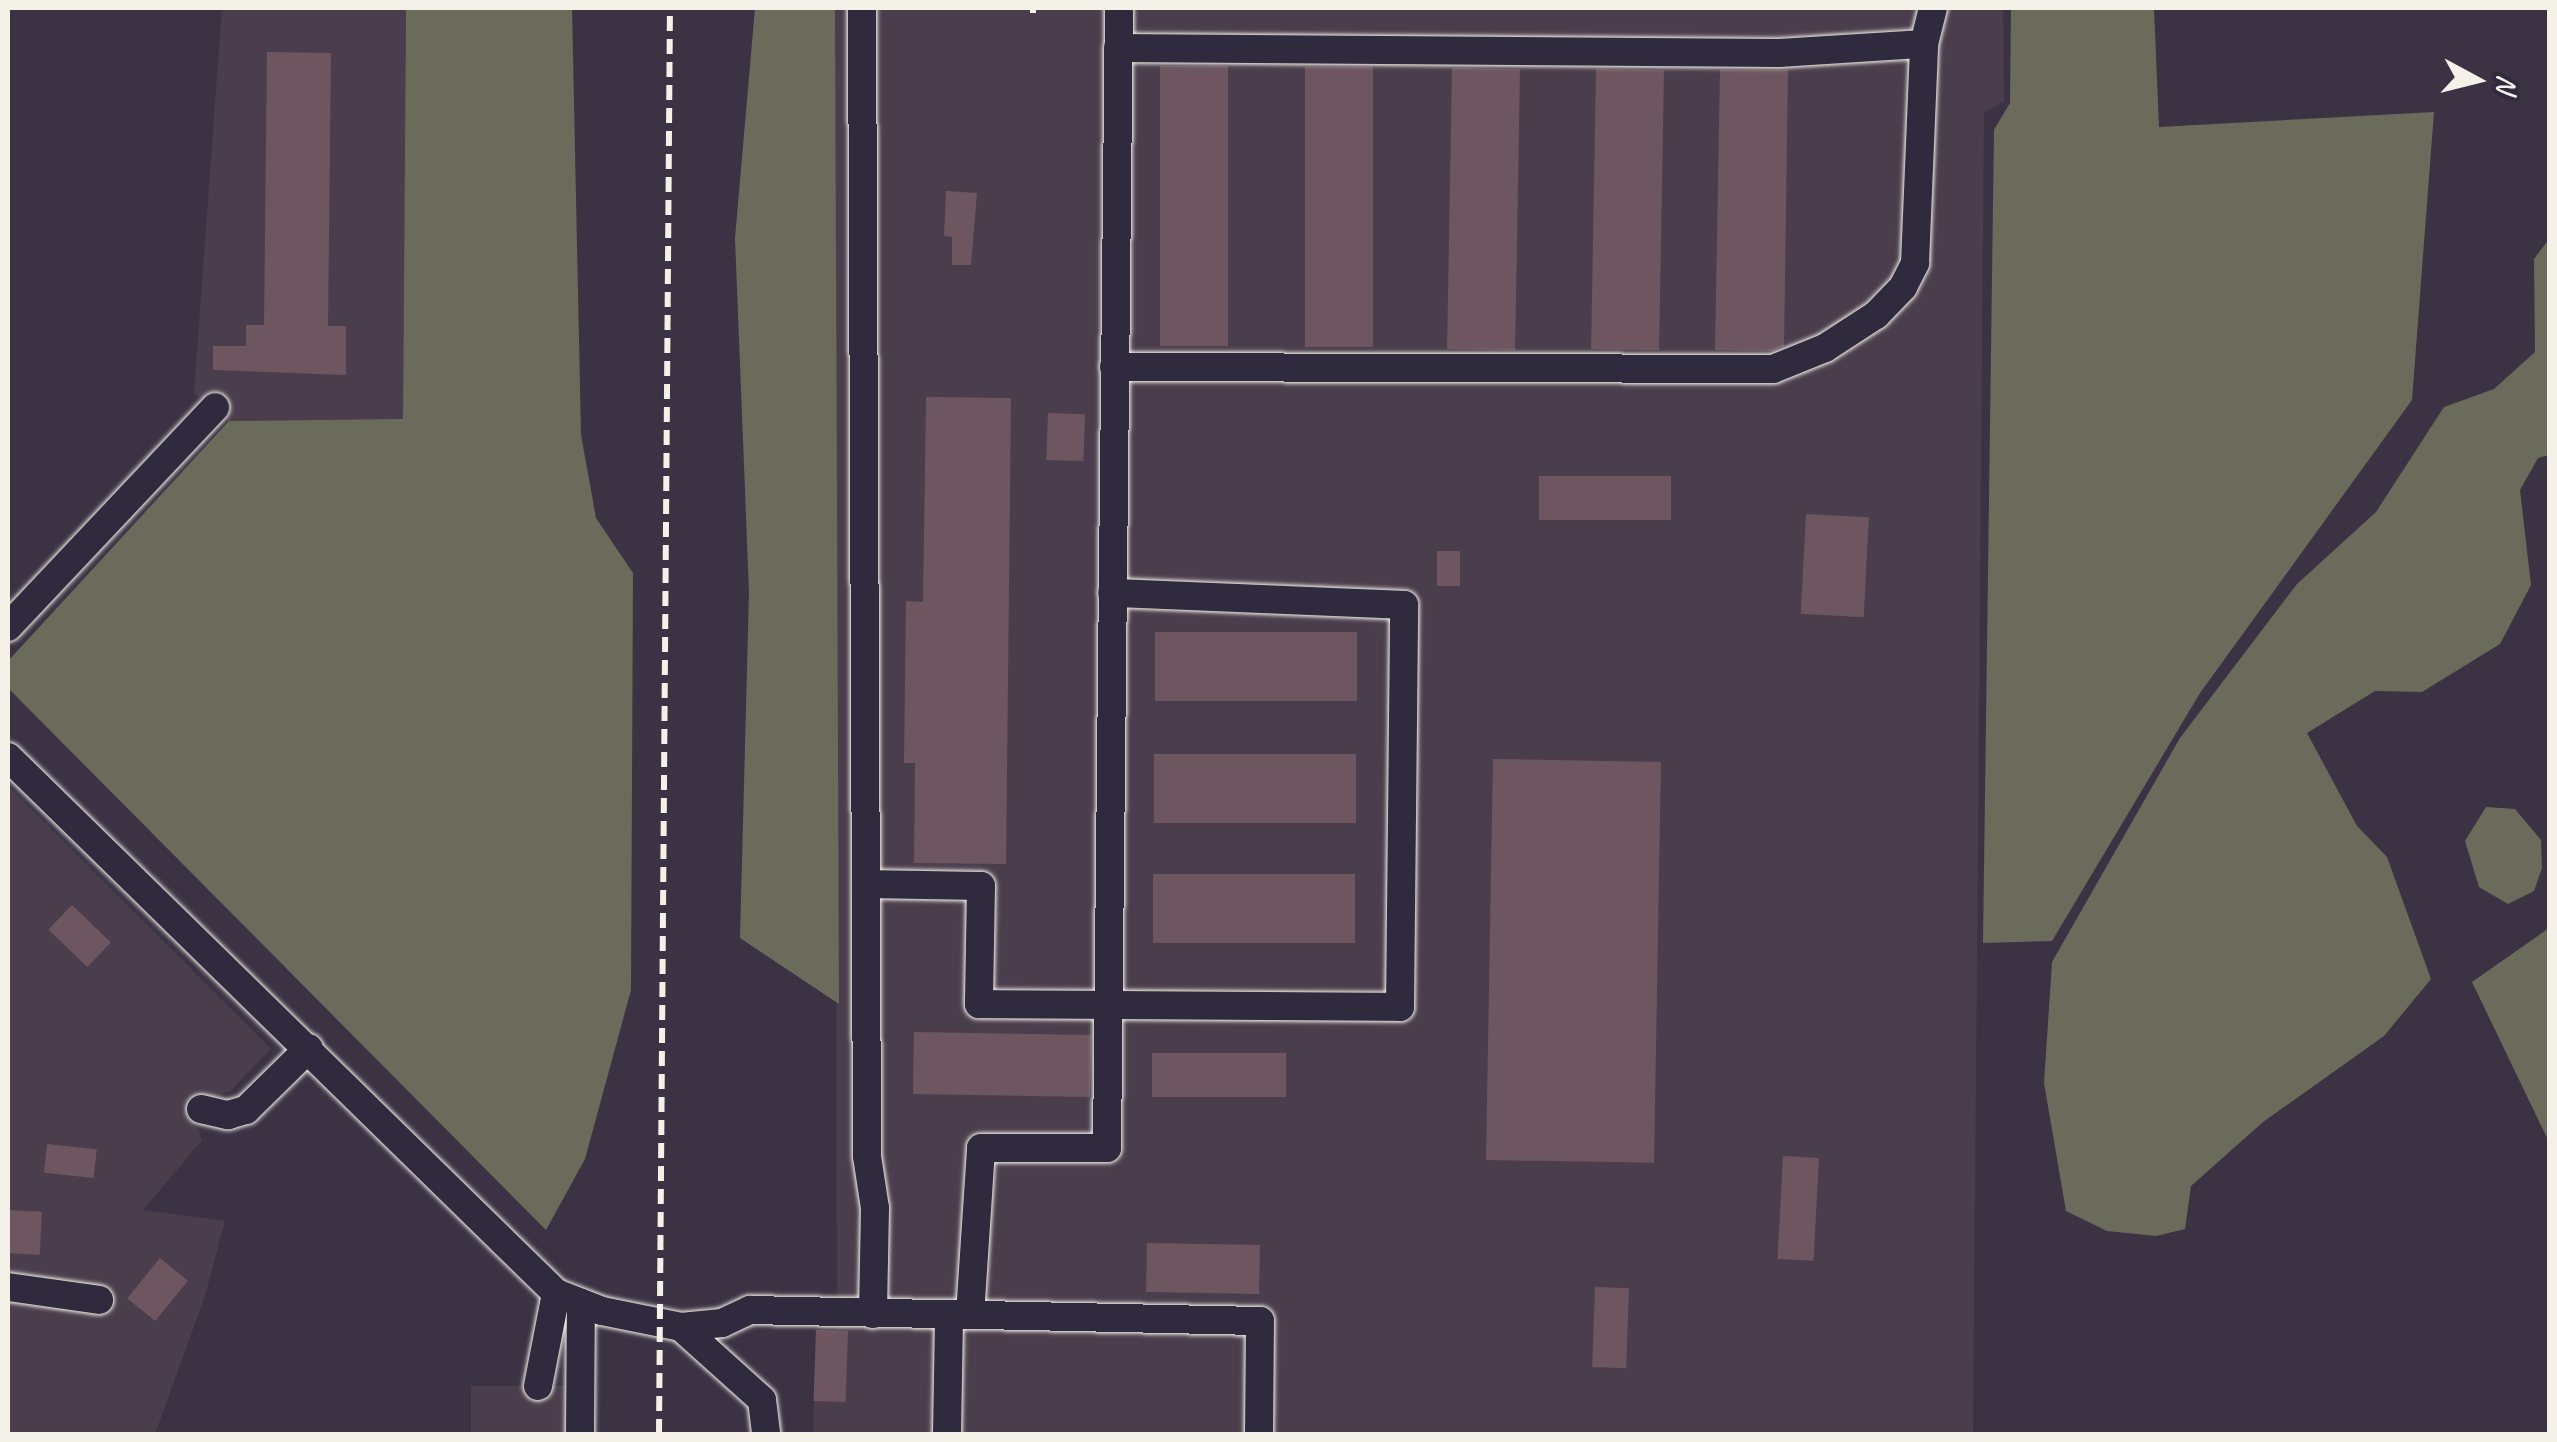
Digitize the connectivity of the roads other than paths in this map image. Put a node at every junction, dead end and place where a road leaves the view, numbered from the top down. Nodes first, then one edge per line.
1 (862, 8) edge
2 (1119, 8) edge
3 (1933, 8) edge
4 (1924, 44) junction
5 (1118, 48) junction
6 (1114, 367) junction
7 (214, 407) dead end
8 (1112, 593) junction
9 (8, 626) edge
10 (8, 757) edge
11 (866, 884) junction
12 (1109, 1009) junction
13 (308, 1048) junction
14 (202, 1109) dead end
15 (8, 1287) edge
16 (568, 1298) junction
17 (99, 1300) dead end
18 (873, 1314) junction
19 (960, 1315) junction
20 (680, 1326) junction
21 (538, 1386) dead end
22 (580, 1434) edge
23 (766, 1434) edge
24 (947, 1434) edge
25 (1259, 1434) edge

1 - 11 street
2 - 5 street
3 - 4 street
4 - 5 street
4 - 6 street
5 - 6 street
6 - 8 street
7 - 9 street
8 - 12 street
8 - 12 street
10 - 13 street
11 - 12 street
11 - 18 street
12 - 19 street
13 - 14 street
13 - 16 street
15 - 17 street
16 - 20 street
16 - 21 street
16 - 22 street
18 - 19 street
18 - 20 street
19 - 24 street
19 - 25 street
20 - 23 street

